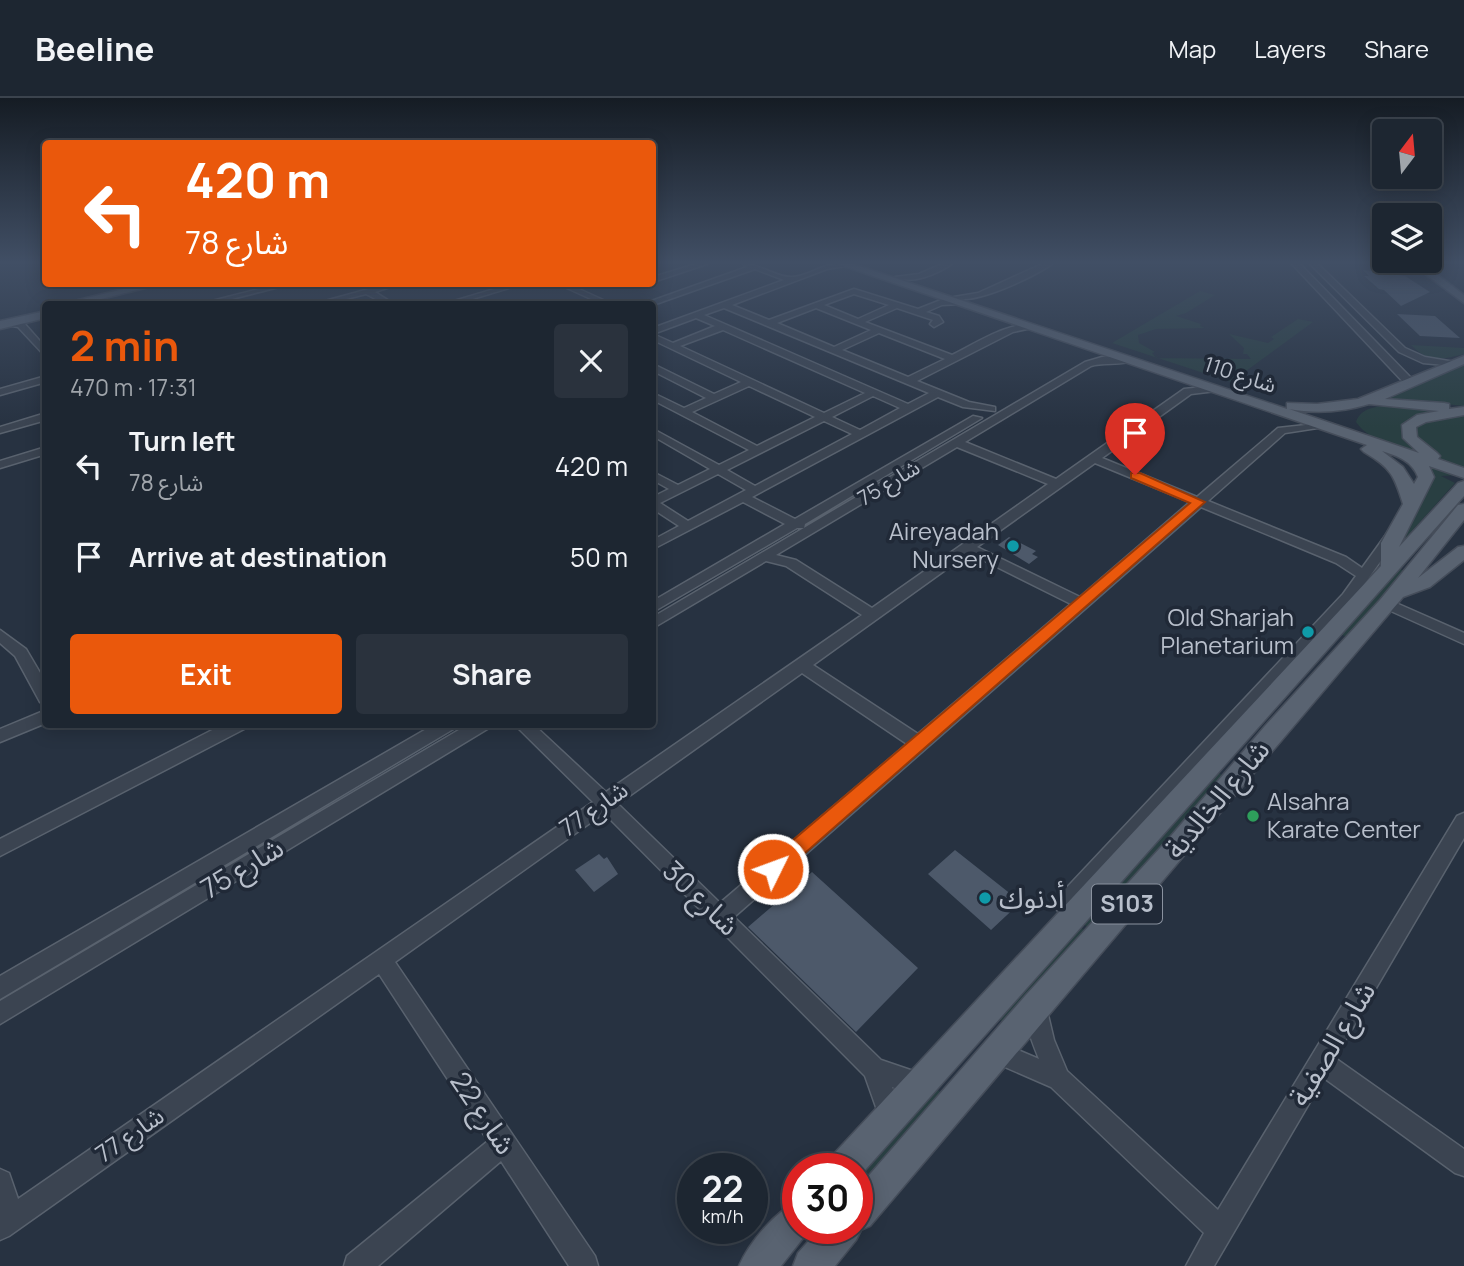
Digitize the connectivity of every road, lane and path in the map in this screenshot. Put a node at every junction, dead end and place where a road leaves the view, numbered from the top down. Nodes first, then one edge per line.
1 (686, 319) edge
2 (704, 319) edge
3 (759, 319) edge
4 (781, 319) edge
5 (848, 319) edge
6 (865, 319) edge
7 (928, 319) edge
8 (998, 319) edge
9 (1028, 319) edge
10 (1348, 319) edge
11 (1370, 319) edge
12 (12, 322) edge
13 (857, 322) junction
14 (770, 323) junction
15 (1012, 325) junction
16 (722, 327) junction
17 (656, 328) edge
18 (923, 329) dead end
19 (879, 330) junction
20 (912, 334) dead end
21 (656, 338) edge
22 (900, 338) junction
23 (1373, 344) junction
24 (1396, 344) junction
25 (42, 346) edge
26 (673, 346) junction
27 (832, 349) junction
28 (1081, 349) junction
29 (953, 359) junction
30 (800, 361) junction
31 (1097, 361) junction
32 (1458, 362) edge
33 (1136, 363) junction
34 (656, 369) edge
35 (42, 380) edge
36 (909, 381) junction
37 (1185, 381) junction
38 (749, 382) junction
39 (1410, 383) junction
40 (0, 392) edge
41 (872, 393) junction
42 (937, 393) junction
43 (656, 398) edge
44 (714, 398) junction
45 (1360, 404) junction
46 (908, 408) junction
47 (1464, 410) edge
48 (1281, 411) junction
49 (683, 412) junction
50 (986, 413) junction
51 (42, 417) edge
52 (824, 417) junction
53 (1323, 426) junction
54 (0, 430) edge
55 (1282, 430) junction
56 (964, 432) junction
57 (656, 434) edge
58 (860, 434) junction
59 (955, 444) junction
60 (1384, 446) junction
61 (975, 448) junction
62 (757, 450) junction
63 (42, 451) edge
64 (1401, 451) junction
65 (1093, 458) junction
66 (0, 464) edge
67 (719, 470) junction
68 (656, 476) edge
69 (1057, 484) junction
70 (1462, 486) edge
71 (678, 490) junction
72 (754, 490) junction
73 (743, 497) junction
74 (656, 501) edge
75 (1199, 502) junction
76 (1410, 502) junction
77 (656, 505) edge
78 (688, 526) junction
79 (791, 526) junction
80 (656, 543) edge
81 (783, 546) junction
82 (969, 548) junction
83 (1464, 551) edge
84 (765, 557) junction
85 (791, 563) junction
86 (1382, 581) junction
87 (1081, 603) junction
88 (656, 605) edge
89 (873, 615) junction
90 (656, 621) edge
91 (1464, 639) edge
92 (4, 644) edge
93 (1303, 653) junction
94 (803, 665) junction
95 (42, 691) edge
96 (42, 718) edge
97 (232, 728) edge
98 (438, 728) edge
99 (453, 728) edge
100 (476, 728) edge
101 (527, 728) edge
102 (0, 737) edge
103 (918, 743) junction
104 (420, 762) junction
105 (603, 803) junction
106 (1464, 821) edge
107 (0, 848) edge
108 (1064, 904) dead end
109 (720, 916) junction
110 (382, 960) junction
111 (8, 983) edge
112 (0, 998) edge
113 (1036, 1006) junction
114 (0, 1013) edge
115 (996, 1052) junction
116 (1321, 1062) junction
117 (874, 1069) junction
118 (1059, 1079) junction
119 (920, 1084) junction
120 (891, 1115) junction
121 (504, 1143) junction
122 (857, 1153) edge
123 (1464, 1164) edge
124 (0, 1182) edge
125 (873, 1196) edge
126 (6, 1223) edge
127 (1221, 1231) junction
128 (782, 1237) edge
129 (830, 1244) edge
130 (356, 1266) edge
131 (585, 1266) edge
132 (757, 1266) edge
133 (811, 1266) edge
134 (1199, 1266) edge

1 - 17 street
2 - 16 street
3 - 14 street
4 - 14 street
5 - 13 street
6 - 13 street
7 - 18 street
8 - 15 main road, شارع 110
9 - 37 main road, شارع 110
10 - 23 street
11 - 24 street
12 - 25 street
13 - 19 street
14 - 27 street
15 - 28 main road, شارع 110
15 - 29 street
16 - 26 street
16 - 30 street
19 - 22 street
19 - 27 street
20 - 22 street
21 - 26 street
22 - 29 street
23 - 24 street
23 - 39 street
24 - 32 street
26 - 38 street
27 - 30 street
27 - 36 street
28 - 31 street
28 - 33 main road, شارع 110
28 - 50 street, شارع 75
29 - 36 street
30 - 41 street
31 - 33 street, شارع 75
31 - 56 street, شارع 75
32 - 39 main road, شارع 110
33 - 37 main road, شارع 110
34 - 44 street
35 - 40 street
36 - 42 street
37 - 45 main road, شارع 110
37 - 48 main road, شارع 110
37 - 65 street, شارع 77
38 - 44 street
38 - 52 street
39 - 45 main road, شارع 110
41 - 46 street
41 - 52 street
42 - 46 street
42 - 50 street
43 - 49 street
44 - 49 street
45 - 47 main road
45 - 60 main road
46 - 58 street
47 - 70 main road
48 - 53 main road, شارع 110
48 - 55 street
49 - 62 street
50 - 56 street, شارع 75
51 - 54 street
52 - 58 street
52 - 62 street
53 - 55 street
53 - 60 main road, شارع 110
53 - 76 main road
55 - 75 street
56 - 59 street, شارع 75
56 - 61 street
56 - 79 street, شارع 75
57 - 67 street
58 - 72 street
59 - 61 street
59 - 81 street, شارع 75
60 - 64 main road, شارع 110
61 - 69 street
62 - 67 street
63 - 66 street
64 - 70 main road, شارع 110
64 - 76 main road
65 - 69 street, شارع 77
65 - 75 street
67 - 71 street
67 - 72 street
68 - 71 street
69 - 82 street, شارع 77
70 - 86 main road, شارع الخالدية / S103
71 - 74 street
72 - 73 street
73 - 78 street
73 - 79 street
75 - 86 street
75 - 87 street
76 - 86 main road
77 - 78 street
78 - 80 street
79 - 81 street
79 - 88 street, شارع 75
81 - 84 street, شارع 75
81 - 85 street
82 - 87 street
82 - 89 street, شارع 77
83 - 86 main road
84 - 85 street
84 - 90 street, شارع 75
85 - 89 street
86 - 91 street
86 - 93 main road, شارع الخالدية / S103
86 - 113 main road, شارع الخالدية / S103
87 - 103 street
89 - 94 street, شارع 77
92 - 95 street
93 - 108 street
93 - 119 main road, شارع الخالدية / S103
94 - 103 street
94 - 105 street, شارع 77
96 - 102 street
97 - 107 street
98 - 111 street, شارع 75
99 - 104 street
100 - 104 street, شارع 75
101 - 105 street, شارع 30
103 - 109 street
104 - 114 street, شارع 75
105 - 109 street, شارع 30
105 - 110 street, شارع 77
106 - 116 street, شارع الصفية
109 - 117 street, شارع 30
110 - 121 street, شارع 22
110 - 126 street, شارع 77
111 - 112 street, شارع 75
113 - 115 main road, شارع الخالدية / S103
113 - 118 street
115 - 118 street
115 - 125 main road, شارع الخالدية / S103
116 - 123 street
116 - 127 street, شارع الصفية
117 - 119 street, شارع 30
117 - 120 street, شارع 30
118 - 127 street
119 - 120 main road, شارع الخالدية / S103
120 - 122 main road, شارع الخالدية / S103
121 - 130 street
121 - 131 street, شارع 22
124 - 126 street
127 - 134 street, شارع الصفية
128 - 132 main road
129 - 133 main road

